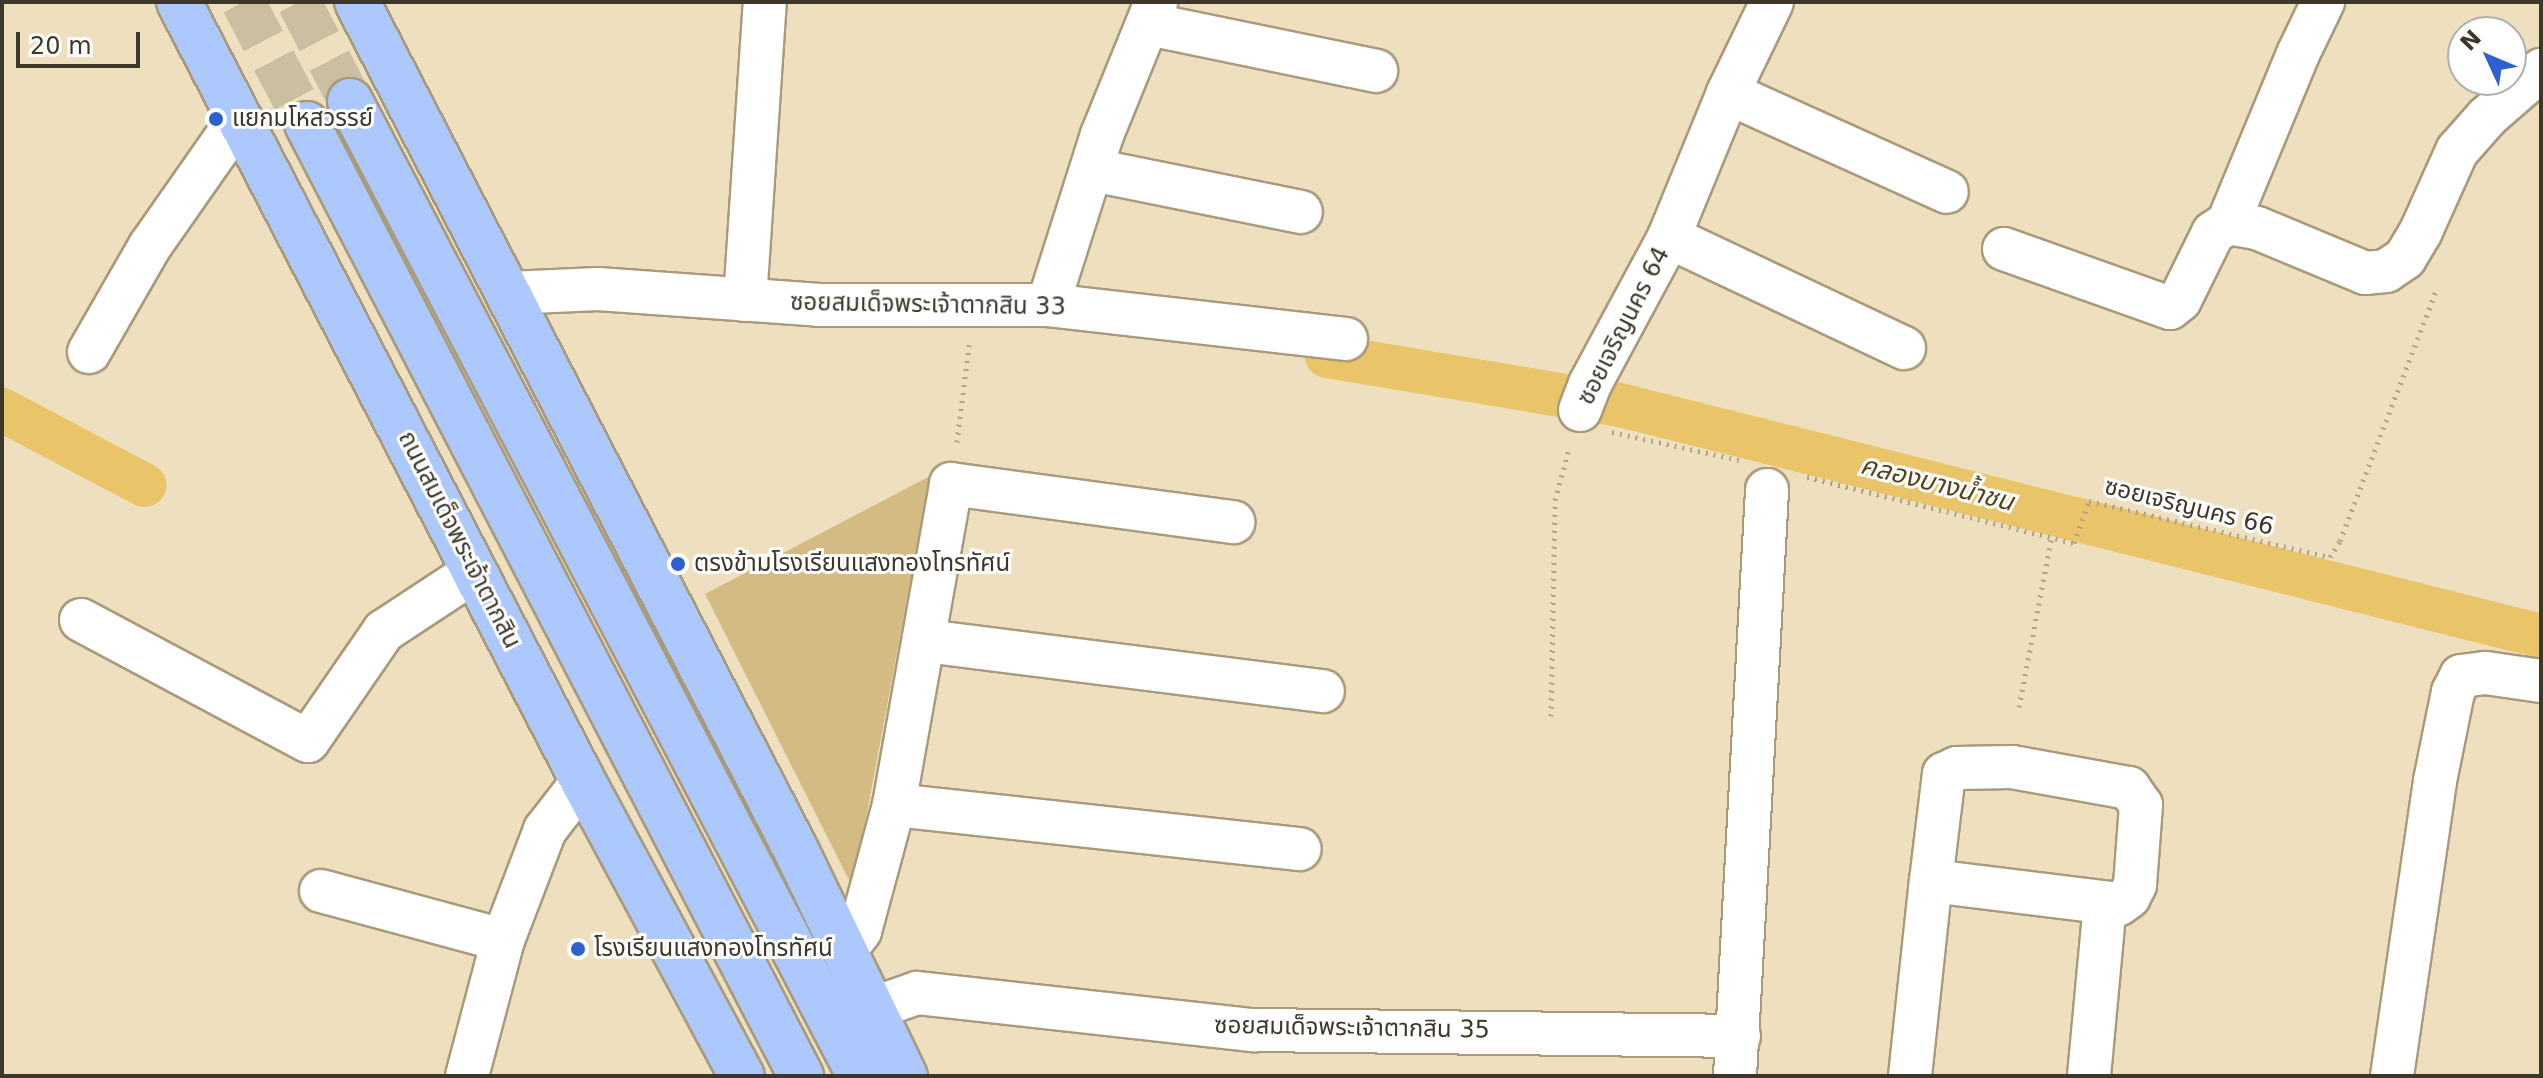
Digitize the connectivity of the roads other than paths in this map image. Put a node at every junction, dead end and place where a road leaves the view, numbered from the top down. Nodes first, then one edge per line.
1 (179, 2) edge
2 (357, 2) edge
3 (765, 2) edge
4 (1772, 2) edge
5 (2323, 2) edge
6 (1152, 13) edge
7 (2541, 70) edge
8 (1376, 71) dead end
9 (1728, 93) junction
10 (350, 101) tunnel mouth
11 (239, 119) junction
12 (307, 124) tunnel mouth
13 (1093, 170) junction
14 (1947, 192) dead end
15 (1301, 212) dead end
16 (2228, 223) junction
17 (1669, 237) junction
18 (2004, 249) dead end
19 (509, 293) junction
20 (745, 300) junction
21 (1048, 305) junction
22 (1346, 339) dead end
23 (1904, 348) dead end
24 (89, 352) dead end
25 (1582, 406) road end
26 (1771, 475) road end
27 (1233, 522) dead end
28 (475, 571) junction
29 (81, 620) dead end
30 (926, 641) junction
31 (2541, 681) edge
32 (1323, 691) dead end
33 (583, 781) junction
34 (894, 805) junction
35 (1300, 849) dead end
36 (1931, 881) junction
37 (321, 891) dead end
38 (2105, 904) junction
39 (503, 940) junction
40 (846, 949) junction
41 (874, 1008) junction
42 (1737, 1056) edge
43 (467, 1076) edge
44 (742, 1076) edge
45 (801, 1076) edge
46 (860, 1076) edge
47 (905, 1076) edge
48 (1910, 1076) edge
49 (2089, 1076) edge
50 (2392, 1076) edge

1 - 11 main road, ถนนสมเด็จพระเจ้าตากสิน
2 - 19 main road
3 - 20 street
4 - 9 street, ซอยเจริญนคร 64
5 - 16 street
6 - 8 street
6 - 13 street
7 - 16 street
9 - 14 street
9 - 17 street, ซอยเจริญนคร 64
10 - 46 main road
11 - 24 street
11 - 28 main road, ถนนสมเด็จพระเจ้าตากสิน
12 - 45 main road
13 - 15 street
13 - 21 street
16 - 18 street
17 - 23 street
17 - 25 street, ซอยเจริญนคร 64
19 - 20 street, ซอยสมเด็จพระเจ้าตากสิน 33
19 - 40 main road
20 - 21 street, ซอยสมเด็จพระเจ้าตากสิน 33
21 - 22 street, ซอยสมเด็จพระเจ้าตากสิน 33
26 - 42 street
27 - 30 street
28 - 29 street
28 - 33 main road, ถนนสมเด็จพระเจ้าตากสิน
30 - 32 street
30 - 34 street
31 - 50 street
33 - 39 street
33 - 44 main road, ถนนสมเด็จพระเจ้าตากสิน
34 - 35 street
34 - 40 street
36 - 38 street
36 - 38 street
36 - 48 street
37 - 39 street
38 - 49 street
39 - 43 street
40 - 41 main road
41 - 42 street, ซอยสมเด็จพระเจ้าตากสิน 35
41 - 47 main road

